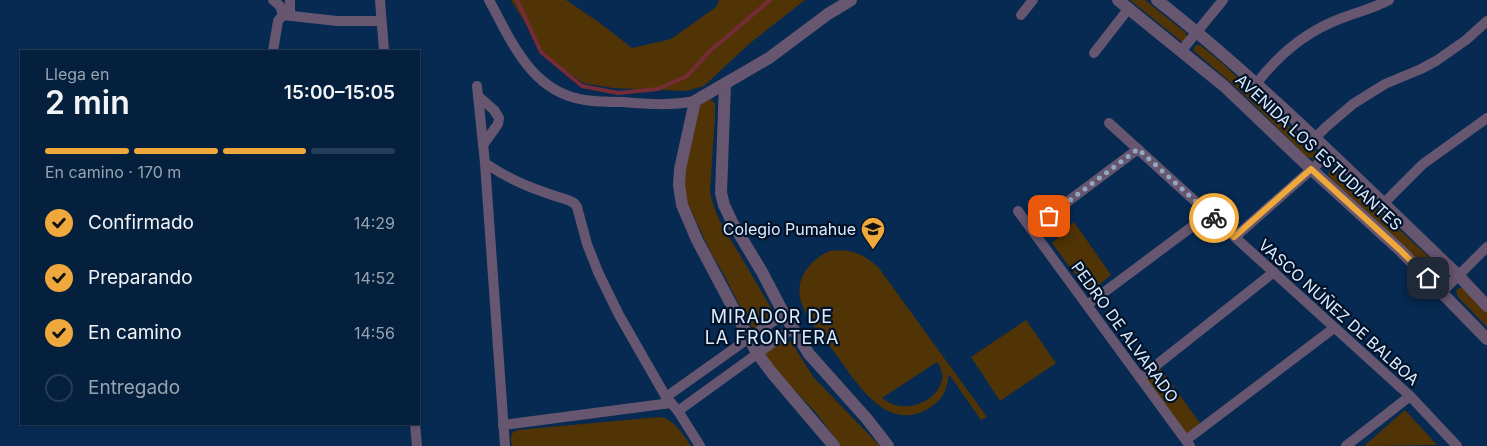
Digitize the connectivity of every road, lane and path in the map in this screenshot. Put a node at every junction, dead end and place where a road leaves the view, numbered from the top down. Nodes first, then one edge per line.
1 (273, 0) edge
2 (290, 0) edge
3 (380, 0) edge
4 (489, 0) edge
5 (851, 0) edge
6 (1033, 0) edge
7 (1118, 0) edge
8 (1157, 0) edge
9 (1223, 0) edge
10 (1389, 0) edge
11 (1129, 8) junction
12 (286, 15) junction
13 (1021, 15) dead end
14 (381, 21) junction
15 (1487, 21) edge
16 (1197, 32) junction
17 (273, 50) edge
18 (384, 50) edge
19 (1182, 50) junction
20 (1094, 53) dead end
21 (725, 84) junction
22 (1257, 84) junction
23 (695, 101) junction
24 (1487, 118) edge
25 (1110, 123) dead end
26 (1314, 138) junction
27 (483, 145) junction
28 (1138, 149) junction
29 (1330, 153) junction
30 (485, 163) junction
31 (1311, 169) junction
32 (1384, 204) junction
33 (1018, 211) dead end
34 (1209, 214) junction
35 (1031, 229) junction
36 (1234, 237) junction
37 (1487, 247) edge
38 (1274, 272) junction
39 (1459, 276) junction
40 (1442, 292) junction
41 (1087, 305) junction
42 (1487, 306) edge
43 (784, 314) junction
44 (793, 328) junction
45 (1334, 328) junction
46 (749, 338) junction
47 (1487, 339) edge
48 (757, 353) junction
49 (1140, 378) junction
50 (1410, 396) junction
51 (668, 400) junction
52 (678, 411) junction
53 (415, 425) edge
54 (503, 425) junction
55 (1188, 443) edge
56 (417, 446) edge
57 (504, 446) edge
58 (700, 446) edge
59 (834, 446) edge
60 (888, 446) edge
61 (1346, 446) edge
62 (1457, 446) edge

1 - 12 street
2 - 12 street
3 - 14 street
4 - 23 street
5 - 21 street
6 - 13 street
7 - 11 street, AVENIDA LOS ESTUDIANTES
8 - 16 street, AVENIDA LOS ESTUDIANTES
9 - 16 street
10 - 22 street
11 - 19 street, AVENIDA LOS ESTUDIANTES
11 - 20 street
12 - 14 street
12 - 17 street
14 - 18 street
15 - 26 street
16 - 19 street
16 - 22 street, AVENIDA LOS ESTUDIANTES
19 - 31 street, AVENIDA LOS ESTUDIANTES
21 - 23 street
21 - 43 street
22 - 26 street, AVENIDA LOS ESTUDIANTES
23 - 46 street
24 - 32 street
25 - 28 street, VASCO NÚÑEZ DE BALBOA
26 - 29 street, AVENIDA LOS ESTUDIANTES
27 - 27 street
27 - 30 street
28 - 34 street, VASCO NÚÑEZ DE BALBOA
28 - 35 street
29 - 31 street
29 - 32 street, AVENIDA LOS ESTUDIANTES
30 - 51 street
30 - 54 street
31 - 36 street
31 - 40 street, AVENIDA LOS ESTUDIANTES
32 - 39 street, AVENIDA LOS ESTUDIANTES
33 - 35 street, PEDRO DE ALVARADO
34 - 36 street, VASCO NÚÑEZ DE BALBOA
34 - 41 street
35 - 41 street, PEDRO DE ALVARADO
36 - 38 street, VASCO NÚÑEZ DE BALBOA
37 - 39 street
38 - 45 street, VASCO NÚÑEZ DE BALBOA
38 - 49 street
39 - 40 street
39 - 42 street, AVENIDA LOS ESTUDIANTES
40 - 47 street, AVENIDA LOS ESTUDIANTES
41 - 49 street, PEDRO DE ALVARADO
43 - 44 street
43 - 46 street
44 - 48 street
44 - 60 street
45 - 50 street, VASCO NÚÑEZ DE BALBOA
45 - 55 street
46 - 48 street
46 - 51 street
48 - 52 street
48 - 59 street
49 - 55 street, PEDRO DE ALVARADO
50 - 61 street
50 - 62 street, VASCO NÚÑEZ DE BALBOA
51 - 52 street
51 - 54 street
52 - 58 street
53 - 56 street
54 - 57 street

